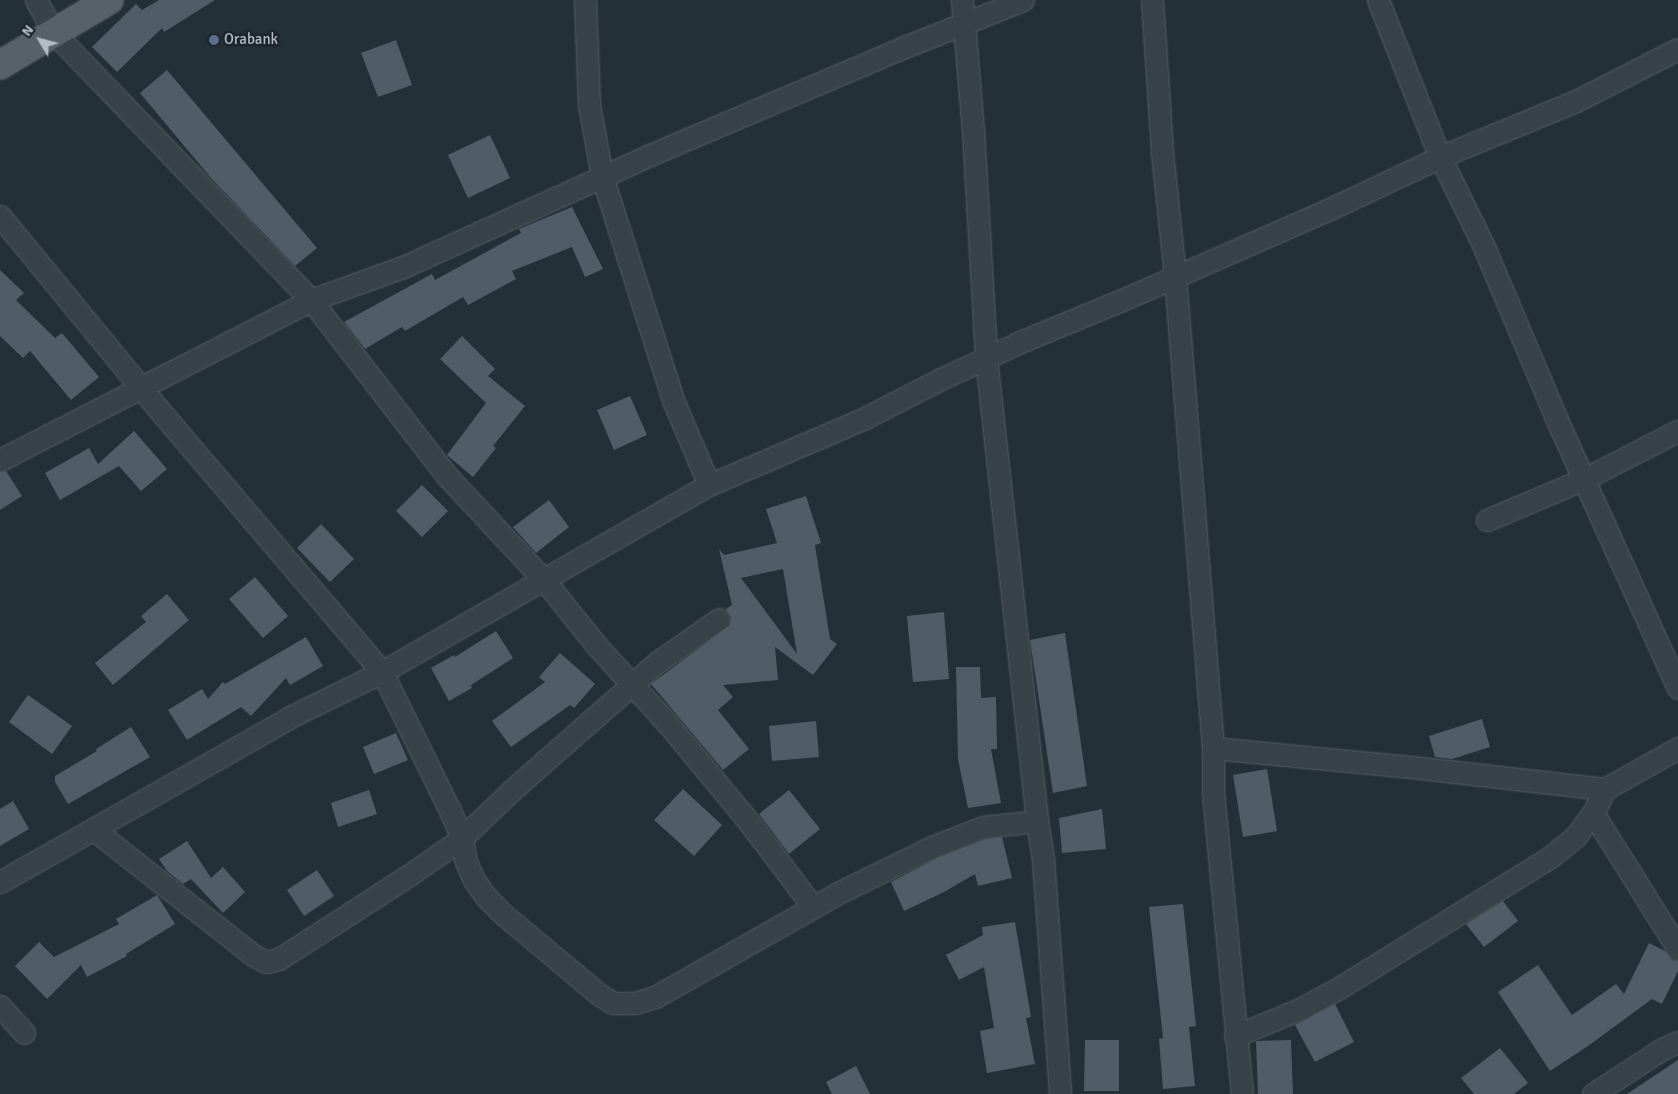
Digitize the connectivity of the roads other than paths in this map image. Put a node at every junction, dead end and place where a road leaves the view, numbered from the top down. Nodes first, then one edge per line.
1 (36, 0) edge
2 (109, 0) edge
3 (585, 0) edge
4 (962, 0) edge
5 (1023, 0) edge
6 (1152, 0) edge
7 (1378, 0) edge
8 (964, 25) junction
9 (54, 33) junction
10 (1678, 49) edge
11 (0, 65) edge
12 (1440, 157) junction
13 (602, 176) junction
14 (0, 216) edge
15 (1175, 276) junction
16 (311, 300) junction
17 (986, 358) junction
18 (142, 388) junction
19 (1678, 431) edge
20 (0, 460) edge
21 (1584, 479) junction
22 (709, 485) junction
23 (1487, 520) dead end
24 (544, 580) junction
25 (718, 619) dead end
26 (382, 672) junction
27 (632, 685) junction
28 (1678, 688) edge
29 (1212, 748) junction
30 (1678, 748) edge
31 (1605, 789) junction
32 (1593, 813) junction
33 (1037, 821) junction
34 (93, 829) junction
35 (462, 838) junction
36 (0, 882) edge
37 (812, 907) junction
38 (1678, 949) edge
39 (0, 1006) edge
40 (24, 1033) dead end
41 (1235, 1036) junction
42 (1678, 1042) edge
43 (1060, 1094) edge
44 (1242, 1094) edge
45 (1594, 1094) edge

1 - 9 street
2 - 9 main road
3 - 13 street
4 - 8 street
5 - 8 street
6 - 15 street
7 - 12 street
8 - 13 street
8 - 17 street
9 - 11 main road
9 - 16 street
10 - 12 street
12 - 15 street
12 - 21 street
13 - 16 street
13 - 22 street
14 - 18 street
15 - 17 street
15 - 29 street
16 - 18 street
16 - 24 street
17 - 22 street
17 - 33 street
18 - 20 street
18 - 26 street
19 - 21 street
21 - 23 street
21 - 28 street
22 - 24 street
24 - 26 street
24 - 27 street
25 - 27 street
26 - 34 street
26 - 35 street
27 - 35 street
27 - 37 street
29 - 31 street
29 - 41 street
30 - 31 street
31 - 32 street
32 - 38 street
32 - 41 street
33 - 37 street
33 - 43 street
34 - 35 street
34 - 36 street
35 - 37 street
39 - 40 street
41 - 44 street
42 - 45 street

